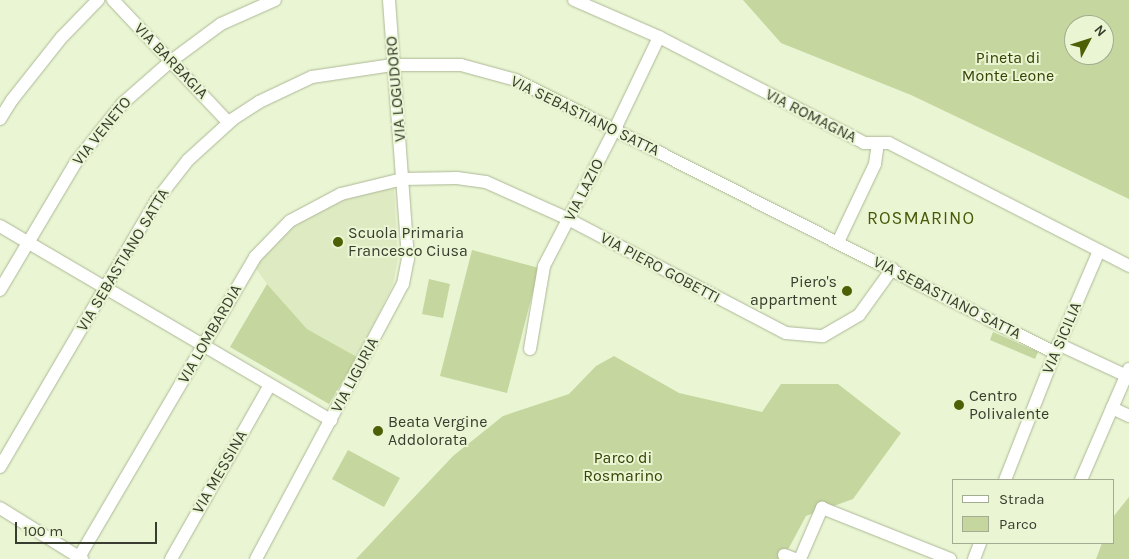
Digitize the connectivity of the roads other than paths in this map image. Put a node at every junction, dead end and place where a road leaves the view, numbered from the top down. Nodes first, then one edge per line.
1 (98, 0) edge
2 (113, 0) edge
3 (274, 0) edge
4 (389, 0) edge
5 (574, 0) edge
6 (659, 37) junction
7 (171, 61) junction
8 (392, 65) junction
9 (0, 120) edge
10 (228, 122) junction
11 (615, 129) junction
12 (878, 143) junction
13 (403, 179) junction
14 (570, 220) junction
15 (0, 226) edge
16 (838, 242) junction
17 (28, 243) junction
18 (1098, 251) junction
19 (1129, 266) edge
20 (892, 269) junction
21 (105, 288) junction
22 (0, 290) edge
23 (203, 345) junction
24 (530, 349) dead end
25 (1056, 349) junction
26 (1128, 374) edge
27 (270, 385) junction
28 (1112, 408) junction
29 (1129, 416) edge
30 (331, 420) junction
31 (0, 467) edge
32 (1004, 479) edge
33 (1081, 479) edge
34 (0, 508) edge
35 (980, 544) edge
36 (80, 558) edge
37 (170, 559) edge
38 (256, 559) edge
39 (800, 559) edge
40 (950, 559) edge
41 (974, 559) edge

1 - 9 street
2 - 7 street, VIA BARBAGIA
3 - 7 street, VIA VENETO
4 - 8 street, VIA LOGUDORO
5 - 6 street, VIA ROMAGNA
6 - 11 street, VIA LAZIO
6 - 12 street, VIA ROMAGNA
7 - 10 street, VIA BARBAGIA
7 - 17 street, VIA VENETO
8 - 10 street, VIA SEBASTIANO SATTA
8 - 11 street, VIA SEBASTIANO SATTA
8 - 13 street, VIA LOGUDORO
10 - 21 street, VIA SEBASTIANO SATTA
11 - 14 street, VIA LAZIO
11 - 16 street, VIA SEBASTIANO SATTA
12 - 16 street
12 - 18 street, VIA ROMAGNA
13 - 14 street, VIA PIERO GOBETTI
13 - 23 street, VIA LOMBARDIA
13 - 30 street, VIA LIGURIA
14 - 20 street, VIA PIERO GOBETTI
14 - 24 street, VIA LAZIO
15 - 17 street
16 - 20 street, VIA SEBASTIANO SATTA
17 - 21 street
17 - 22 street, VIA VENETO
18 - 19 street, VIA ROMAGNA
18 - 25 street, VIA SICILIA
20 - 25 street, VIA SEBASTIANO SATTA
21 - 23 street
21 - 31 street, VIA SEBASTIANO SATTA
23 - 27 street
23 - 36 street, VIA LOMBARDIA
25 - 26 street, VIA SEBASTIANO SATTA
25 - 32 street, VIA SICILIA
26 - 28 street
27 - 30 street
27 - 37 street, VIA MESSINA
28 - 29 street
28 - 33 street
30 - 38 street, VIA LIGURIA
34 - 36 street
35 - 41 street
39 - 40 street

